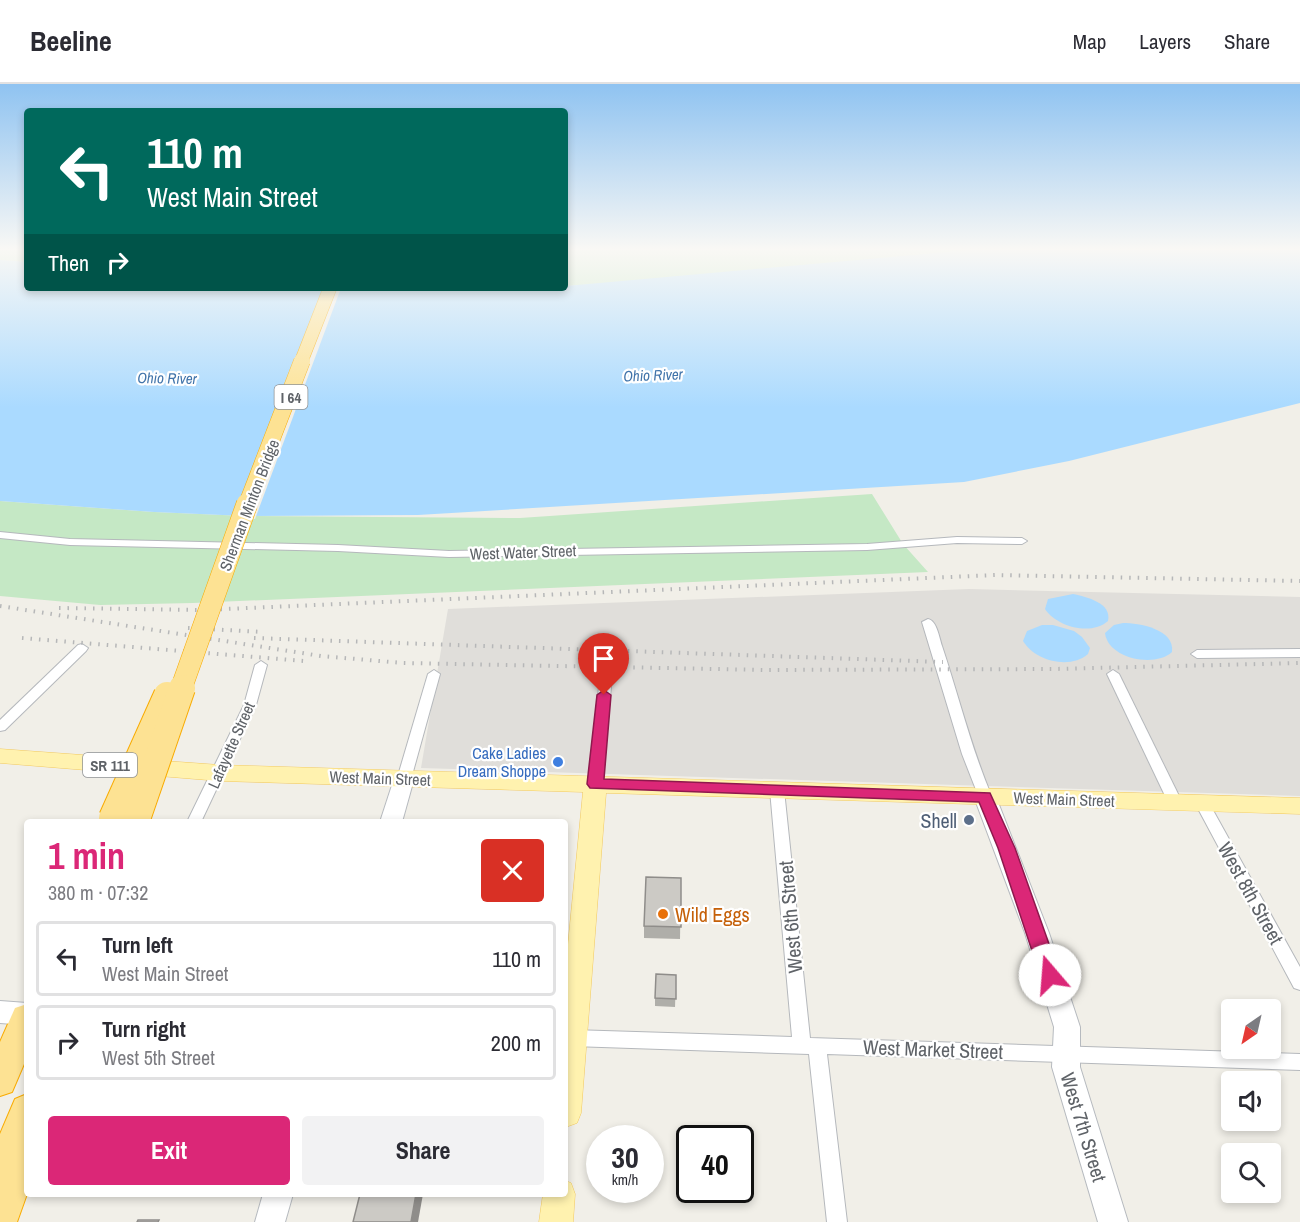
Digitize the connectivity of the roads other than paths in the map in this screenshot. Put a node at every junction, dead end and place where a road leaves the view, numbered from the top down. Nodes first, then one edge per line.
1 (327, 302) edge
2 (327, 302) edge
3 (328, 302) edge
4 (0, 535) edge
5 (1022, 542) dead end
6 (928, 622) dead end
7 (82, 648) dead end
8 (1300, 653) edge
9 (1197, 654) dead end
10 (261, 665) dead end
11 (434, 674) dead end
12 (1113, 674) dead end
13 (604, 687) dead end
14 (0, 728) edge
15 (0, 756) edge
16 (220, 773) junction
17 (404, 779) junction
18 (595, 784) junction
19 (777, 790) junction
20 (985, 797) junction
21 (1175, 802) junction
22 (1202, 803) junction
23 (1300, 806) edge
24 (132, 819) edge
25 (132, 819) edge
26 (132, 819) edge
27 (196, 819) edge
28 (392, 819) edge
29 (1300, 983) edge
30 (0, 1012) edge
31 (24, 1016) edge
32 (24, 1023) edge
33 (568, 1038) edge
34 (809, 1045) junction
35 (1067, 1054) junction
36 (1300, 1062) edge
37 (3, 1075) edge
38 (24, 1118) edge
39 (24, 1151) edge
40 (0, 1182) edge
41 (277, 1197) edge
42 (559, 1197) edge
43 (0, 1216) edge
44 (270, 1222) edge
45 (556, 1222) edge
46 (837, 1222) edge
47 (1113, 1222) edge

1 - 25 highway, Sherman Minton Bridge / I 64, bridge
2 - 26 highway, bridge
3 - 24 highway, Sherman Minton Bridge / I 64, bridge
4 - 5 street, West Water Street
6 - 20 street, West 7th Street
7 - 14 street
8 - 9 street
10 - 16 street, Lafayette Street
11 - 17 street
12 - 21 street
13 - 18 street
15 - 16 main road, West Main Street / SR 111
16 - 17 main road, West Main Street / SR 111
16 - 27 street, Lafayette Street
17 - 18 main road, West Main Street / SR 111
17 - 28 street
18 - 19 main road, West Main Street / SR 111
18 - 33 main road
19 - 20 main road, West Main Street / SR 111
19 - 34 street, West 6th Street
20 - 21 main road, West Main Street / SR 111
20 - 35 street, West 7th Street
21 - 22 main road, West Main Street / SR 111
22 - 23 main road, West Main Street / SR 111
22 - 29 street, West 8th Street
30 - 31 street
32 - 37 highway
33 - 34 street, West Market Street
34 - 35 street, West Market Street
34 - 46 street, West 6th Street
35 - 36 street, West Market Street
35 - 47 street, West 7th Street
38 - 40 highway
39 - 43 highway
41 - 44 street
42 - 45 main road

